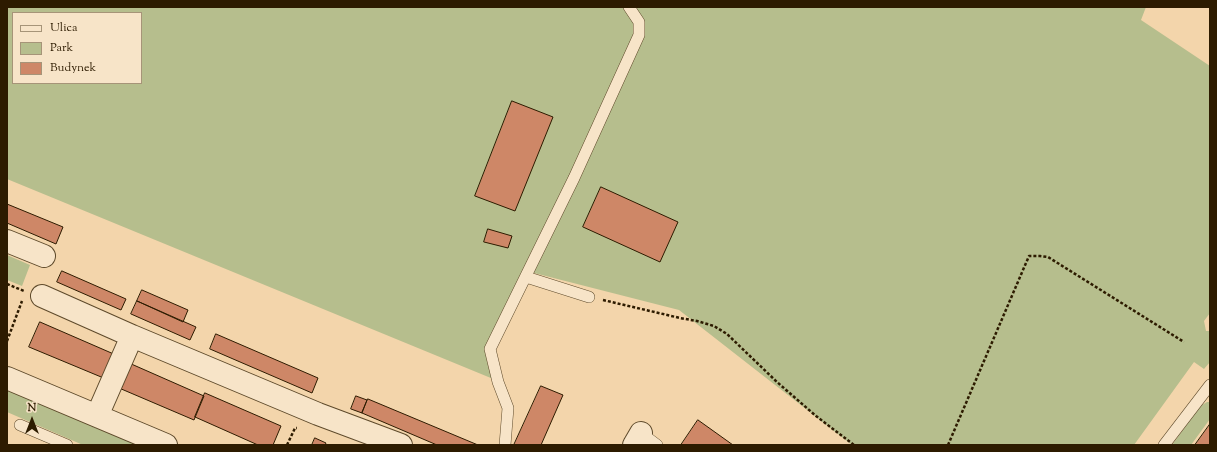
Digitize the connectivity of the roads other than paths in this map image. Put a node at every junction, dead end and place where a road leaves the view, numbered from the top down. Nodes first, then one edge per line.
1 (629, 7) edge
2 (7, 241) edge
3 (44, 256) dead end
4 (526, 277) junction
5 (29, 293) road end
6 (589, 297) road end
7 (132, 336) junction
8 (7, 378) edge
9 (1210, 385) edge
10 (98, 416) junction
11 (20, 425) dead end
12 (67, 445) edge
13 (166, 445) edge
14 (401, 445) edge
15 (505, 445) edge
16 (1164, 445) edge

1 - 4 lane
2 - 3 street
4 - 6 lane
4 - 15 lane
5 - 7 street
7 - 10 street
7 - 14 street
8 - 10 street
9 - 16 lane
10 - 13 street
11 - 12 lane

